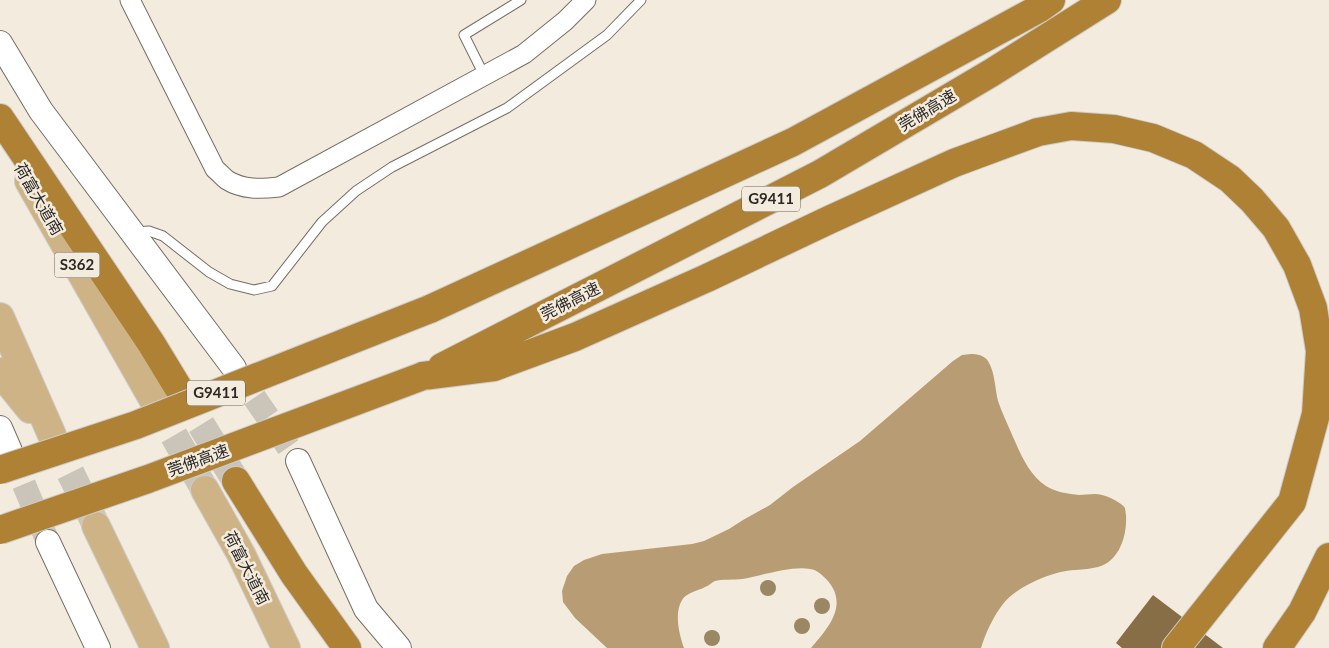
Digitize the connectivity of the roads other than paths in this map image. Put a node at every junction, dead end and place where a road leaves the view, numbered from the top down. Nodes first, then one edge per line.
1 (130, 0) edge
2 (521, 0) edge
3 (586, 0) edge
4 (641, 0) edge
5 (1050, 0) edge
6 (1107, 0) edge
7 (0, 43) edge
8 (484, 75) junction
9 (0, 118) edge
10 (0, 130) edge
11 (132, 232) junction
12 (0, 318) edge
13 (234, 368) tunnel mouth
14 (0, 372) edge
15 (423, 376) junction
16 (179, 389) tunnel mouth
17 (153, 399) tunnel mouth
18 (0, 428) edge
19 (1329, 444) edge
20 (5, 461) edge
21 (298, 461) tunnel mouth
22 (236, 481) tunnel mouth
23 (205, 490) tunnel mouth
24 (1292, 502) junction
25 (96, 526) tunnel mouth
26 (0, 530) edge
27 (48, 542) tunnel mouth
28 (1329, 557) edge
29 (98, 648) edge
30 (155, 648) edge
31 (286, 648) edge
32 (347, 648) edge
33 (399, 648) edge
34 (1176, 648) edge
35 (1277, 648) edge

1 - 8 street
2 - 8 lane
3 - 8 street
4 - 11 lane
5 - 20 highway, G9411, bridge
6 - 15 highway, 莞佛高速 / G9411
7 - 11 street
9 - 16 highway
10 - 17 main road, 荷富大道南 / S362
11 - 13 street
12 - 14 main road
15 - 24 highway
15 - 26 highway, 莞佛高速 / G9411, bridge
18 - 20 street
19 - 24 highway
21 - 33 street
22 - 32 highway
23 - 31 main road, 荷富大道南
24 - 34 highway
25 - 30 main road
27 - 29 street
28 - 35 highway

